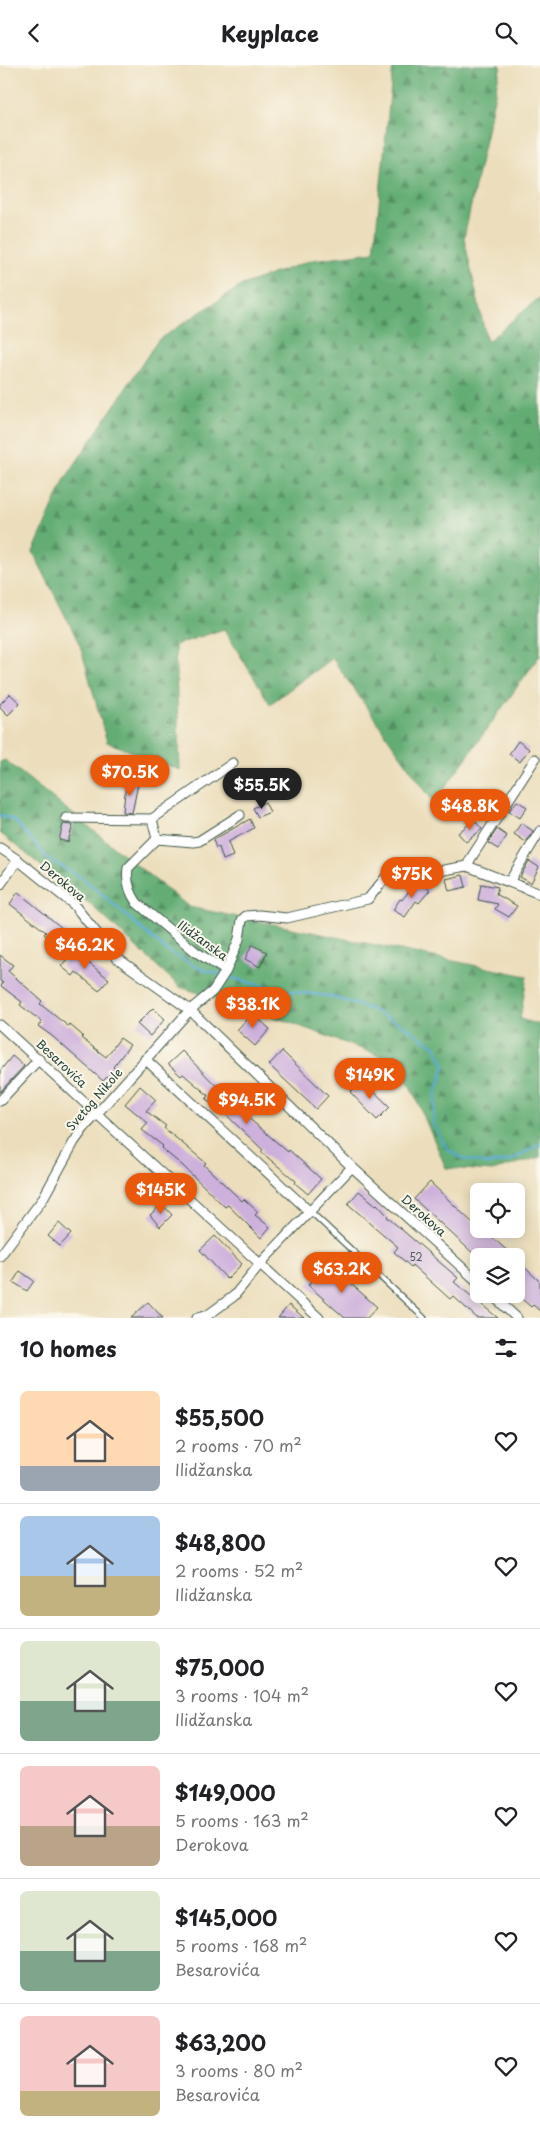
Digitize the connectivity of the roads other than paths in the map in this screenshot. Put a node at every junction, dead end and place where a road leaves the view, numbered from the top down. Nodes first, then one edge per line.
1 (535, 759) dead end
2 (233, 763) dead end
3 (240, 815) dead end
4 (66, 818) dead end
5 (152, 819) junction
6 (540, 831) edge
7 (157, 839) junction
8 (0, 848) edge
9 (18, 860) junction
10 (467, 866) junction
11 (509, 882) junction
12 (0, 885) edge
13 (540, 894) edge
14 (226, 971) junction
15 (190, 1010) junction
16 (0, 1025) edge
17 (39, 1059) junction
18 (145, 1059) junction
19 (0, 1101) edge
20 (98, 1114) junction
21 (352, 1167) junction
22 (309, 1211) junction
23 (0, 1256) edge
24 (260, 1264) junction
25 (470, 1275) edge
26 (501, 1303) edge
27 (196, 1318) edge
28 (319, 1318) edge
29 (424, 1318) edge
30 (517, 1318) edge

1 - 10 street
2 - 5 street
3 - 7 street
4 - 5 street
5 - 7 street
6 - 11 street
7 - 14 street, Ilidžanska
8 - 9 street, Derokova
9 - 12 street
9 - 15 street, Derokova
10 - 11 street
10 - 14 street, Ilidžanska
11 - 13 street
14 - 15 street, Svetog Nikole
15 - 18 street, Svetog Nikole
15 - 21 street, Derokova
16 - 17 street, Besarovića
17 - 19 street
17 - 20 street, Besarovića
18 - 20 street, Svetog Nikole
18 - 22 street
20 - 23 street, Svetog Nikole
20 - 24 street, Besarovića
21 - 22 street
21 - 25 street, Derokova
22 - 24 street
22 - 29 lane
24 - 27 street
24 - 28 street, Besarovića
26 - 30 street

